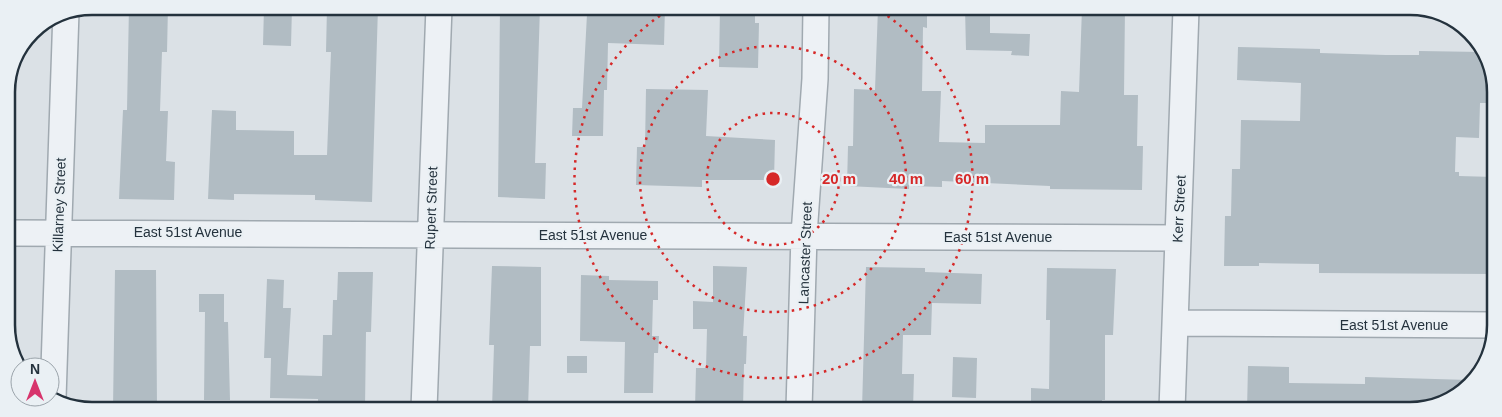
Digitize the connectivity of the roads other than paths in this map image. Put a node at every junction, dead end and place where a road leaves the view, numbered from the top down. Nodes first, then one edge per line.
1 (439, 15) edge
2 (816, 15) edge
3 (1186, 15) edge
4 (66, 20) edge
5 (58, 232) junction
6 (15, 233) edge
7 (429, 234) junction
8 (804, 235) junction
9 (1178, 238) junction
10 (1175, 323) junction
11 (1487, 325) edge
12 (54, 357) edge
13 (424, 402) edge
14 (799, 402) edge
15 (1172, 402) edge

1 - 7 street, Rupert Street
2 - 8 street, Lancaster Street
3 - 9 street, Kerr Street
4 - 5 street, Killarney Street
5 - 6 street, East 51st Avenue
5 - 7 street, East 51st Avenue
5 - 12 street, Killarney Street
7 - 8 street, East 51st Avenue
7 - 13 street, Rupert Street
8 - 9 street, East 51st Avenue
8 - 14 street, Lancaster Street
9 - 10 street, Kerr Street
10 - 11 street, East 51st Avenue
10 - 15 street, Kerr Street

